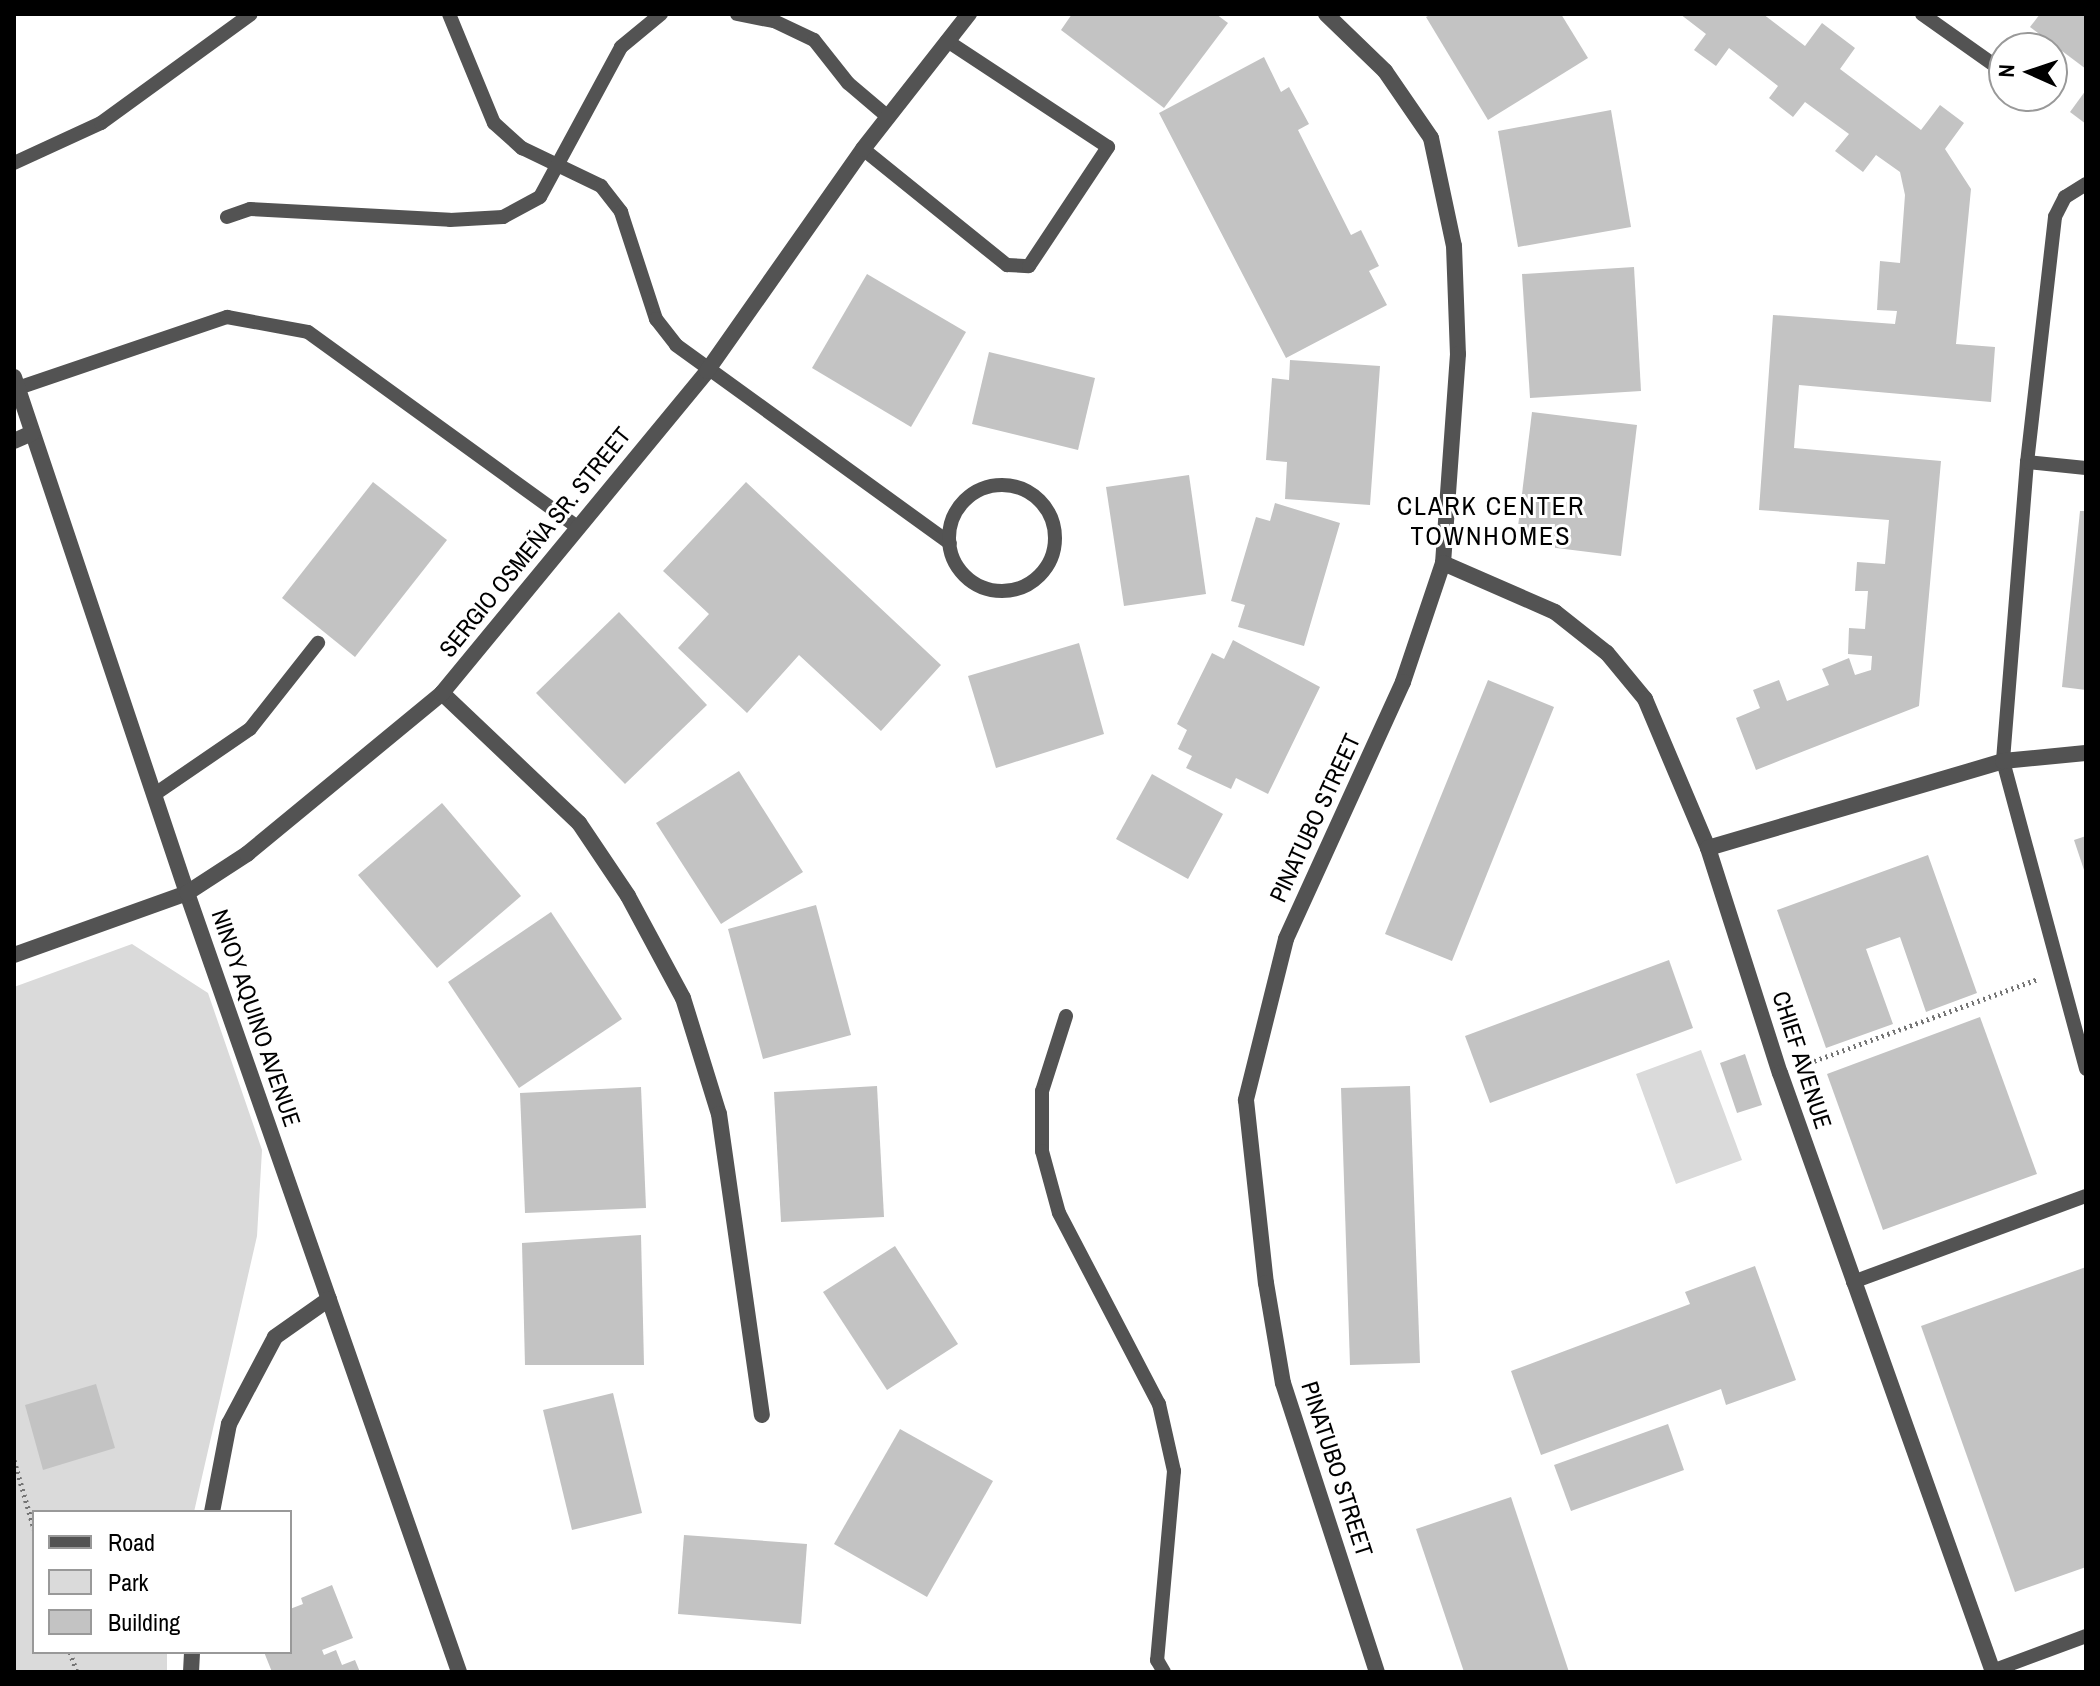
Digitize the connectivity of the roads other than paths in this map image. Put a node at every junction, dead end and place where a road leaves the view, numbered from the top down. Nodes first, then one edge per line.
1 (251, 14) edge
2 (449, 14) edge
3 (661, 14) edge
4 (737, 14) edge
5 (969, 14) edge
6 (1326, 14) edge
7 (1922, 14) edge
8 (947, 41) junction
9 (1988, 61) edge
10 (888, 117) junction
11 (863, 149) junction
12 (14, 163) edge
13 (562, 163) junction
14 (2086, 184) edge
15 (227, 217) dead end
16 (707, 371) junction
17 (16, 382) edge
18 (32, 433) junction
19 (14, 441) edge
20 (2027, 462) junction
21 (2086, 468) edge
22 (579, 528) junction
23 (950, 543) junction
24 (1443, 563) junction
25 (318, 643) dead end
26 (442, 693) junction
27 (2086, 753) edge
28 (2003, 761) junction
29 (155, 794) junction
30 (1708, 848) junction
31 (187, 893) junction
32 (14, 955) edge
33 (1066, 1016) dead end
34 (2086, 1069) edge
35 (2086, 1196) edge
36 (1853, 1282) junction
37 (329, 1299) junction
38 (762, 1415) dead end
39 (212, 1510) edge
40 (2086, 1636) edge
41 (459, 1672) edge
42 (1164, 1672) edge
43 (1377, 1672) edge
44 (1992, 1672) edge

1 - 12 lane
2 - 13 lane
3 - 13 lane
4 - 10 lane
5 - 8 street, SERGIO OSMEÑA SR. STREET
6 - 24 street, PINATUBO STREET
7 - 9 lane
8 - 10 street, SERGIO OSMEÑA SR. STREET
8 - 11 lane
10 - 11 street, SERGIO OSMEÑA SR. STREET
11 - 16 street, SERGIO OSMEÑA SR. STREET
13 - 15 lane
13 - 16 lane
14 - 20 lane
16 - 22 street, SERGIO OSMEÑA SR. STREET
16 - 23 lane
17 - 18 street, NINOY AQUINO AVENUE
17 - 22 lane
18 - 19 street
18 - 29 street, NINOY AQUINO AVENUE
20 - 21 lane
20 - 28 lane
22 - 26 street, SERGIO OSMEÑA SR. STREET
23 - 23 lane
24 - 30 street, CHIEF AVENUE
24 - 43 street, PINATUBO STREET
25 - 29 lane
26 - 31 street, SERGIO OSMEÑA SR. STREET
26 - 38 street
27 - 28 street
28 - 30 street
28 - 34 lane
29 - 31 street, NINOY AQUINO AVENUE
30 - 36 street, CHIEF AVENUE
31 - 32 street, SERGIO OSMEÑA SR. STREET
31 - 37 street, NINOY AQUINO AVENUE
33 - 42 lane
35 - 36 lane
36 - 44 street, CHIEF AVENUE
37 - 39 street
37 - 41 street, NINOY AQUINO AVENUE
40 - 44 lane

